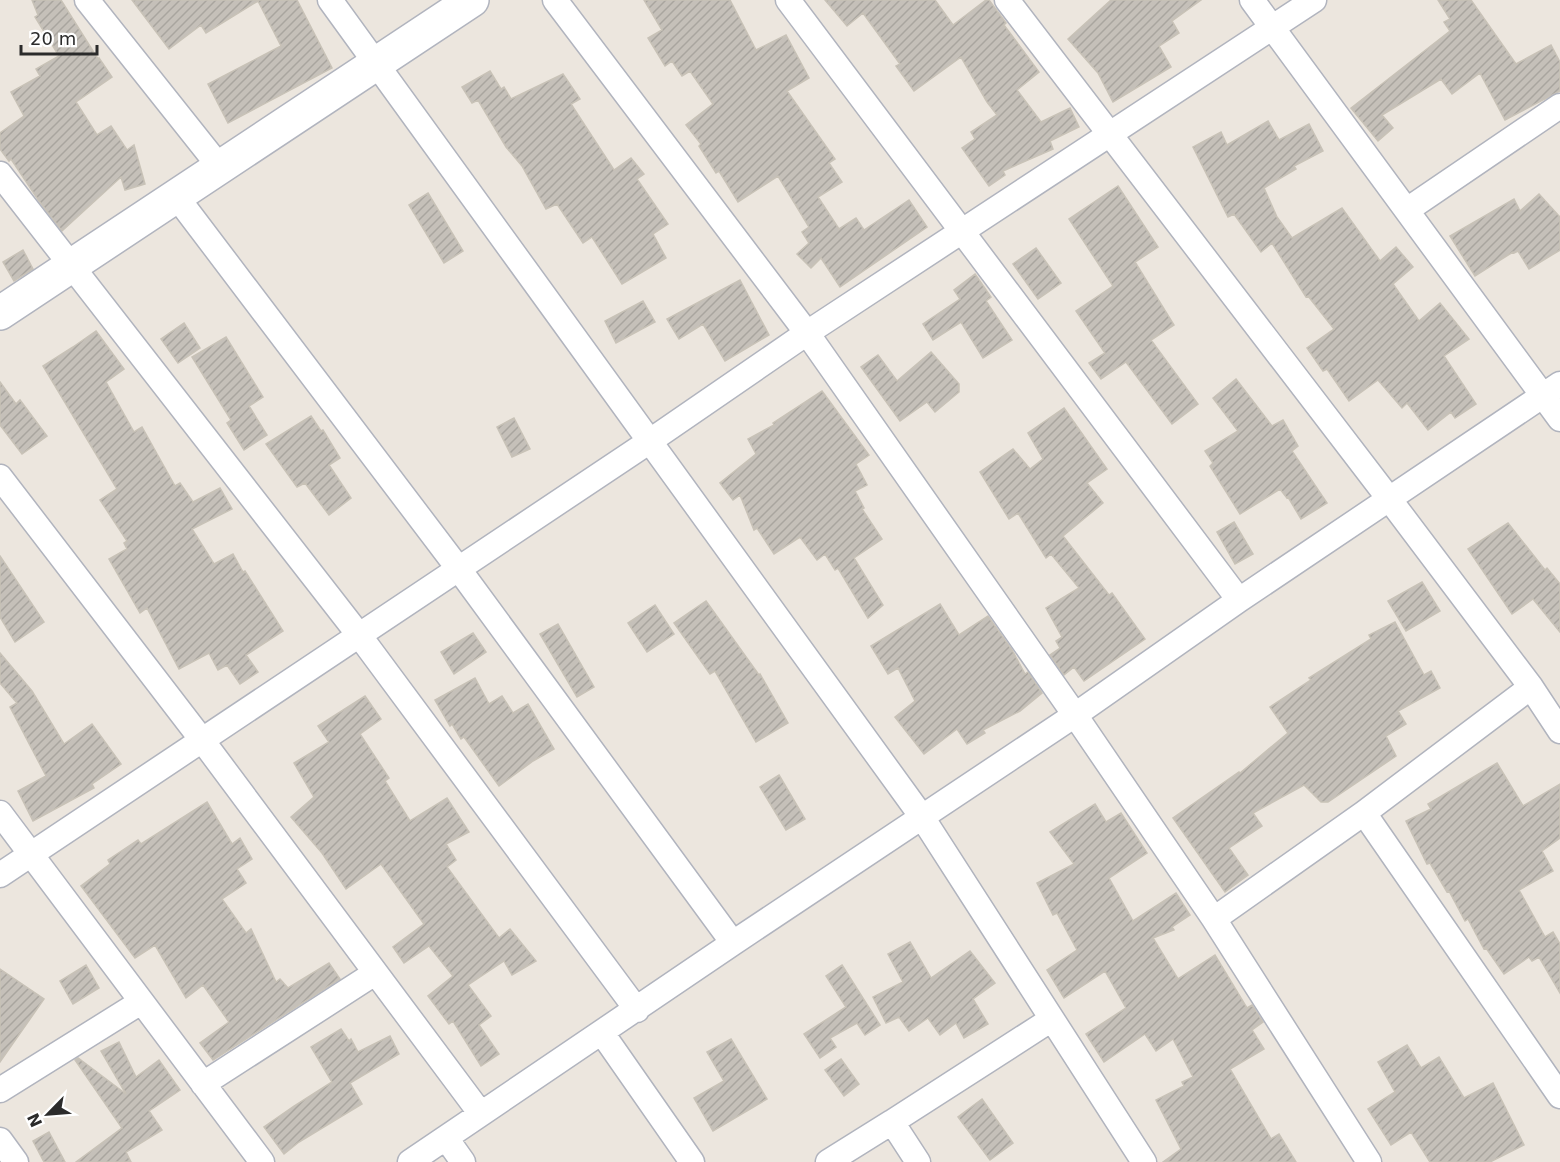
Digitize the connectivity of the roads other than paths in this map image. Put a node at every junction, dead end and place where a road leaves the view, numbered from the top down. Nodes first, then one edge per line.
1 (87, 0) edge
2 (330, 0) edge
3 (472, 0) edge
4 (555, 0) edge
5 (788, 0) edge
6 (1007, 0) edge
7 (1252, 0) edge
8 (1314, 0) edge
9 (1273, 27) junction
10 (378, 63) junction
11 (1560, 106) edge
12 (1110, 135) junction
13 (219, 166) junction
14 (0, 174) edge
15 (176, 196) junction
16 (1407, 210) junction
17 (963, 231) junction
18 (70, 267) junction
19 (0, 313) edge
20 (807, 333) junction
21 (1552, 389) edge
22 (1560, 418) edge
23 (650, 441) junction
24 (0, 477) edge
25 (1390, 500) junction
26 (458, 568) junction
27 (1239, 600) junction
28 (359, 635) junction
29 (1531, 687) junction
30 (1076, 715) junction
31 (1560, 730) edge
32 (202, 740) junction
33 (0, 813) edge
34 (1364, 813) junction
35 (922, 817) junction
36 (30, 854) junction
37 (0, 874) edge
38 (1214, 919) junction
39 (733, 944) junction
40 (375, 973) junction
41 (141, 1002) junction
42 (637, 1010) junction
43 (1052, 1019) junction
44 (602, 1033) junction
45 (203, 1084) junction
46 (0, 1090) edge
47 (1560, 1096) edge
48 (481, 1114) junction
49 (892, 1122) junction
50 (446, 1138) junction
51 (0, 1140) edge
52 (16, 1162) edge
53 (262, 1162) edge
54 (410, 1162) edge
55 (463, 1162) edge
56 (692, 1162) edge
57 (828, 1162) edge
58 (918, 1162) edge
59 (1144, 1162) edge
60 (1369, 1162) edge

1 - 13 street
2 - 10 street
3 - 10 street
4 - 20 street
5 - 17 street
6 - 12 street
7 - 9 street
8 - 9 street
9 - 12 street
9 - 16 street
10 - 13 street
10 - 23 street
11 - 16 street
12 - 17 street
12 - 25 street
13 - 15 street
14 - 18 street
15 - 18 street
15 - 26 street
16 - 21 street
17 - 20 street
17 - 27 street
18 - 19 street
18 - 28 street
20 - 23 street
20 - 30 street
21 - 22 street
21 - 25 street
23 - 26 street
23 - 35 street
24 - 32 street
25 - 27 street
25 - 29 street
26 - 28 street
26 - 39 street
27 - 30 street
28 - 32 street
28 - 42 street
29 - 31 street
29 - 34 street
30 - 35 street
30 - 38 street
32 - 36 street
32 - 40 street
33 - 36 street
34 - 38 street
34 - 47 street
35 - 39 street
35 - 43 street
36 - 37 street
36 - 41 street
38 - 60 street
39 - 42 street
40 - 45 street
40 - 48 street
41 - 45 street
41 - 46 street
42 - 44 street
43 - 49 street
43 - 59 street
44 - 48 street
44 - 56 street
45 - 53 street
48 - 50 street
49 - 57 street
49 - 58 street
50 - 54 street
50 - 55 street
51 - 52 street

